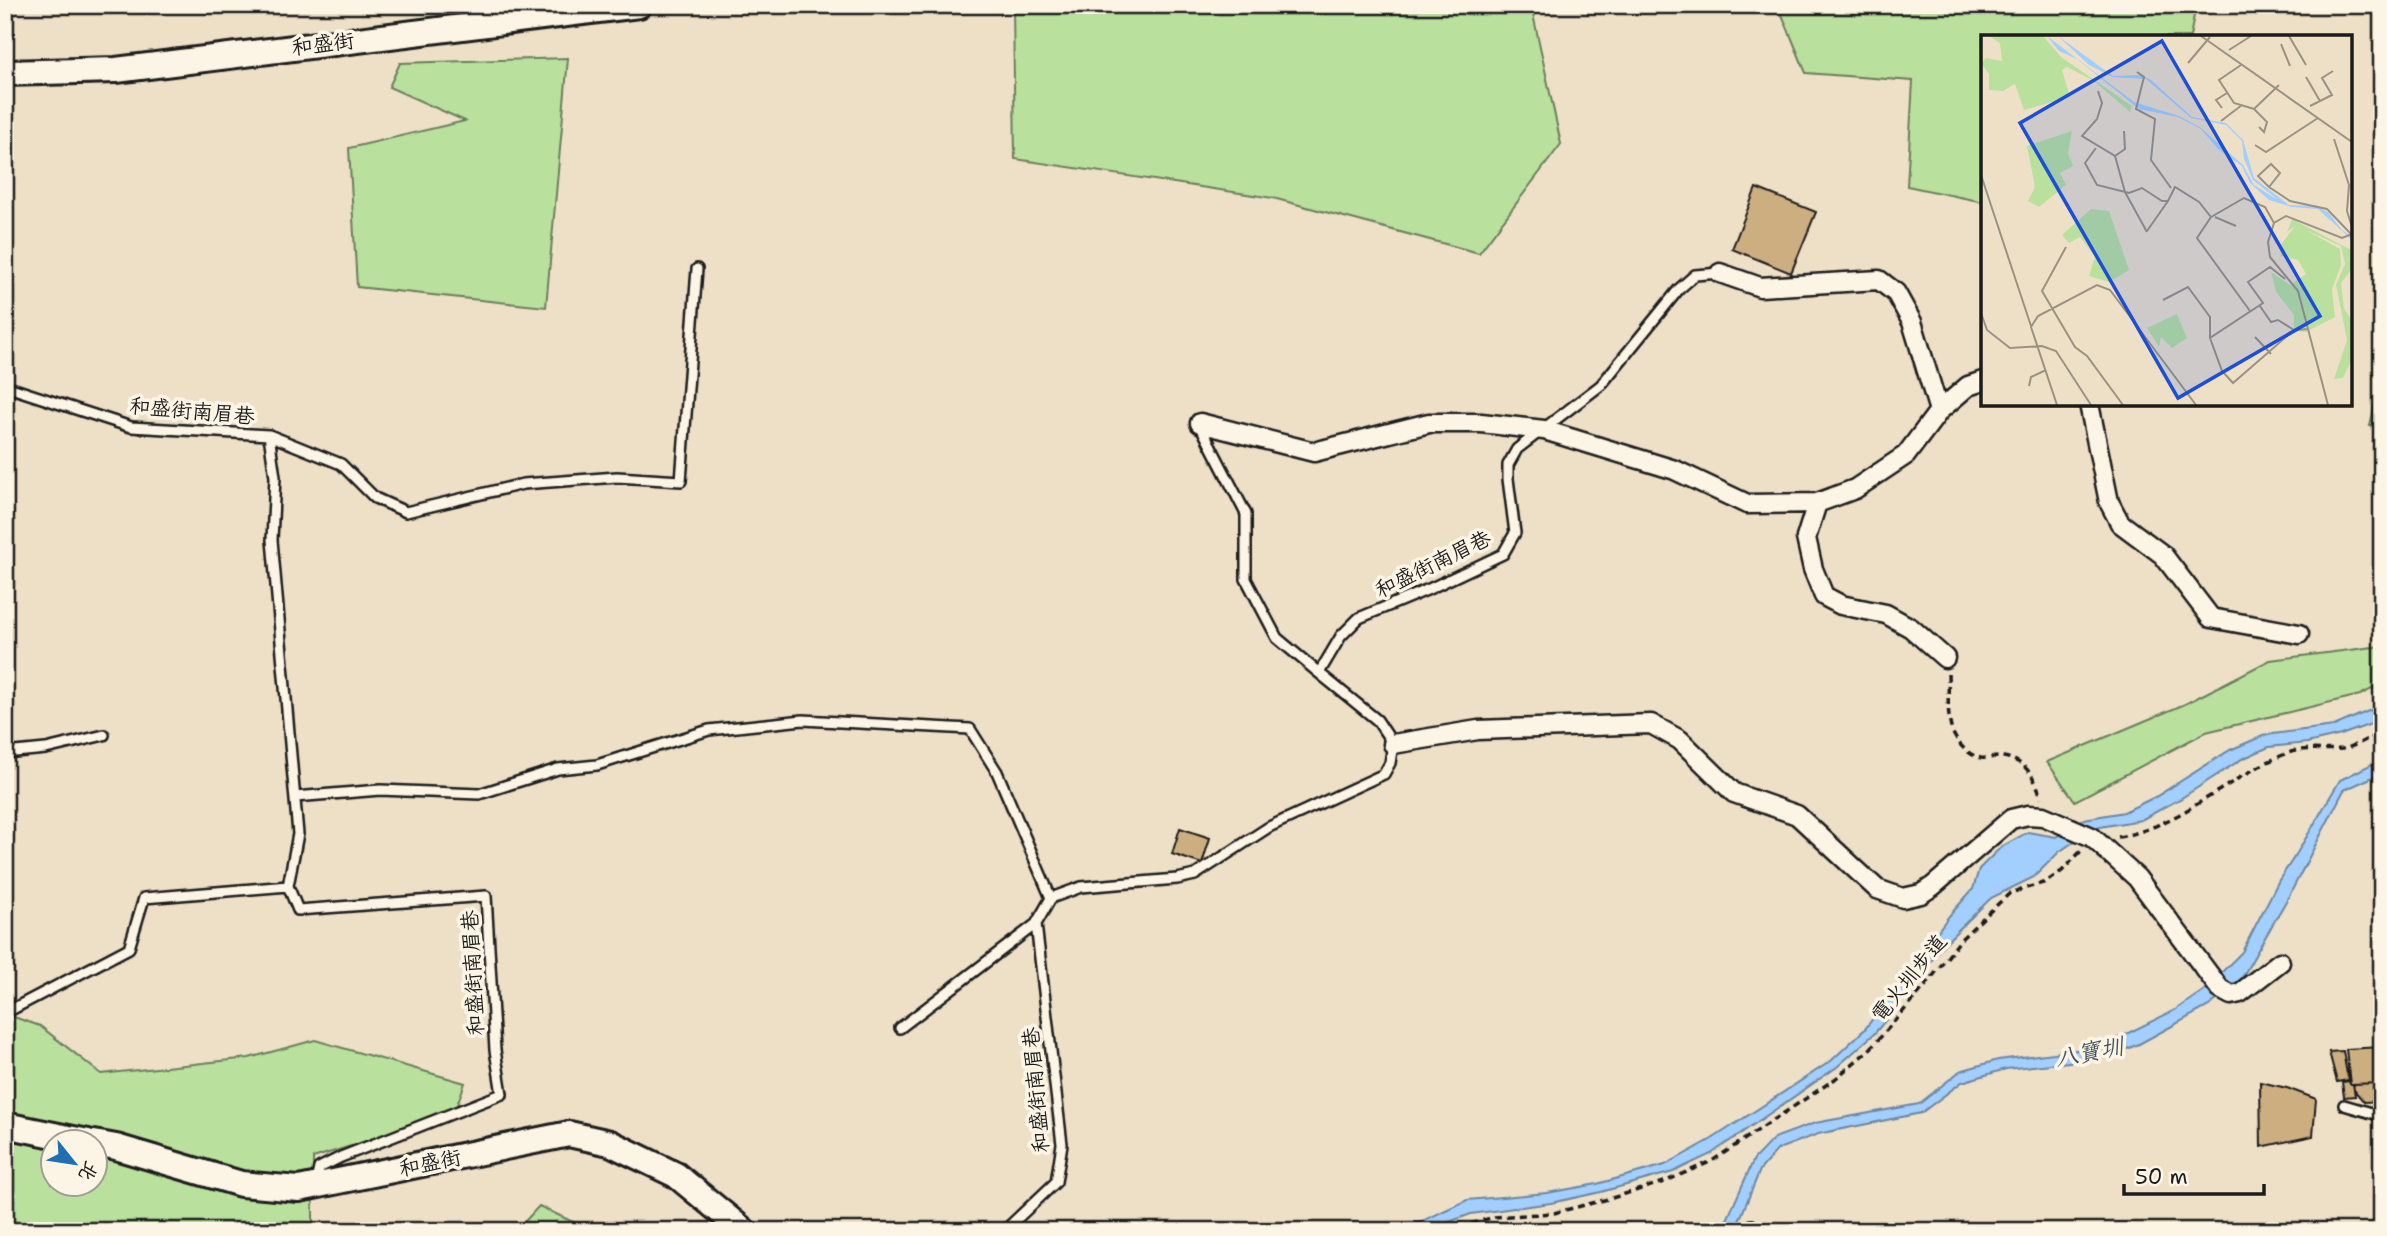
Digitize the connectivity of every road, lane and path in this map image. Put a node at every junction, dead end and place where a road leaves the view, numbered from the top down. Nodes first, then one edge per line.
1 (639, 5) edge
2 (5, 73) edge
3 (697, 269) dead end
4 (1720, 273) joint
5 (1981, 382) edge
6 (5, 386) edge
7 (2089, 406) edge
8 (1939, 411) junction
9 (1200, 423) joint
10 (1544, 430) junction
11 (269, 435) junction
12 (1817, 503) junction
13 (2299, 634) dead end
14 (1945, 658) joint
15 (1319, 673) junction
16 (2382, 732) edge
17 (104, 736) dead end
18 (1393, 744) junction
19 (5, 753) edge
20 (295, 797) junction
21 (2042, 816) junction
22 (2092, 837) junction
23 (288, 886) junction
24 (1051, 898) junction
25 (1036, 924) junction
26 (2280, 962) dead end
27 (5, 1013) edge
28 (900, 1028) dead end
29 (2344, 1105) dead end
30 (2382, 1116) edge
31 (5, 1125) edge
32 (38, 1132) edge
33 (108, 1146) edge
34 (315, 1186) junction
35 (744, 1231) edge
36 (1004, 1231) edge
37 (1448, 1231) edge

1 - 2 main road, 和盛街
3 - 11 lane
4 - 8 street
4 - 10 lane, 和盛街南眉巷
5 - 8 street
6 - 11 lane, 和盛街南眉巷
7 - 13 street
8 - 12 street
9 - 10 street
9 - 15 lane
10 - 12 street
10 - 15 lane, 和盛街南眉巷
11 - 20 lane, 和盛街南眉巷
12 - 14 street
14 - 21 path
15 - 18 lane
16 - 22 path
17 - 19 lane
18 - 21 street
18 - 24 lane
20 - 23 lane, 和盛街南眉巷
20 - 24 lane
21 - 22 street
22 - 26 street
22 - 37 path, 電火圳步道
23 - 27 lane
23 - 34 lane, 和盛街南眉巷
24 - 25 lane
25 - 28 lane
25 - 36 lane, 和盛街南眉巷
29 - 30 lane
31 - 32 main road
33 - 34 main road, 和盛街
34 - 35 main road, 和盛街

